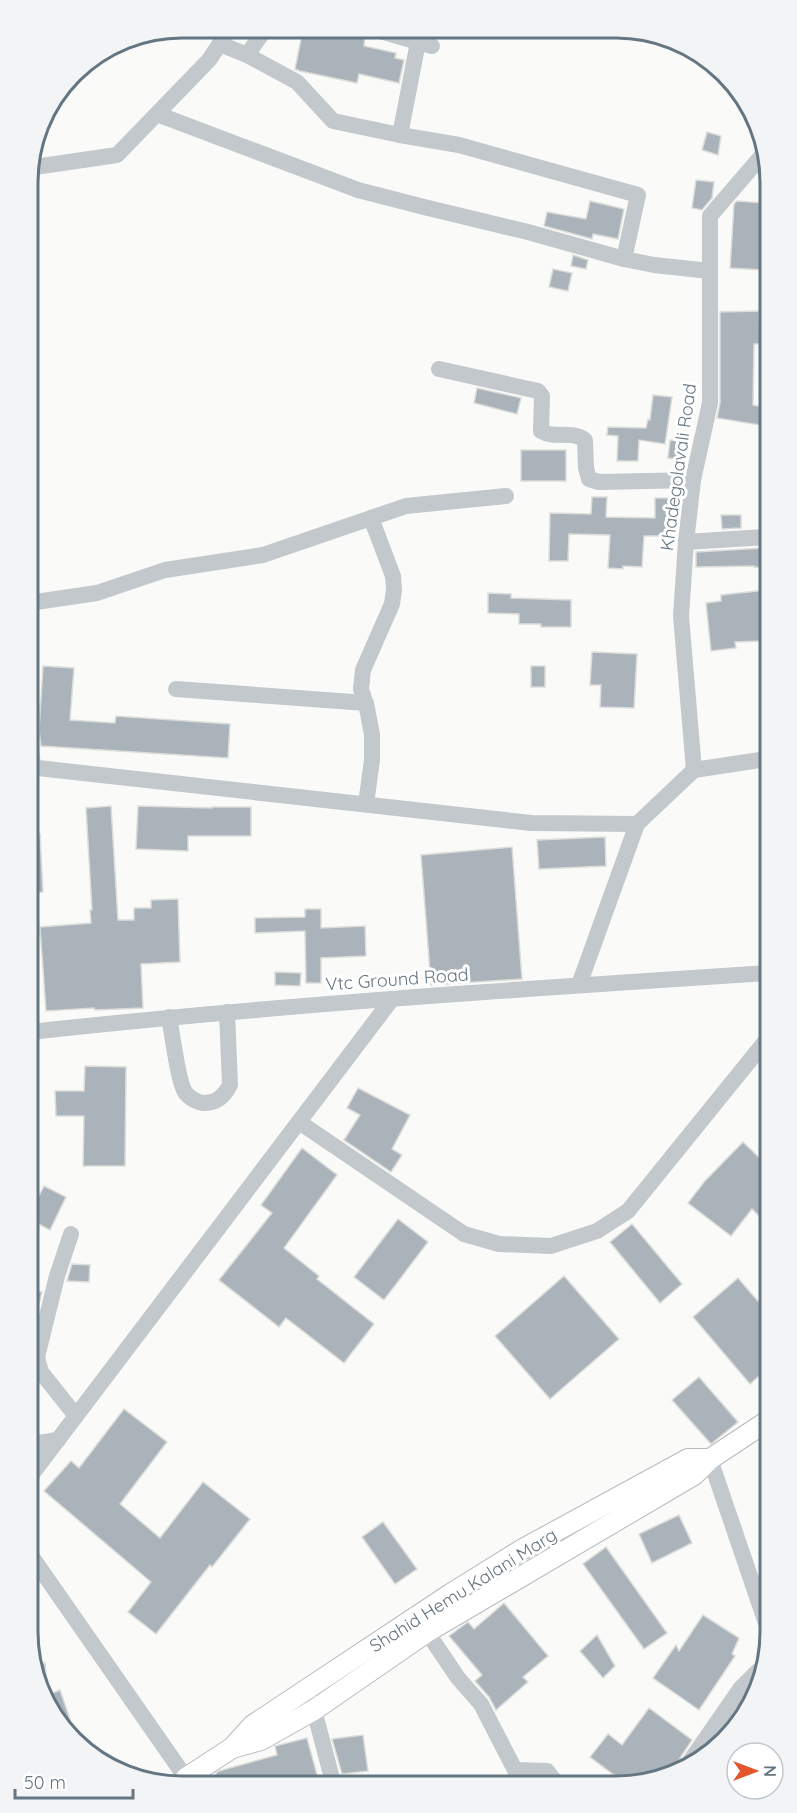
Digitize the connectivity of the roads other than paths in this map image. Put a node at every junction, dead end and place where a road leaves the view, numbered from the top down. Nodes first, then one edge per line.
1 (224, 38) edge
2 (259, 38) edge
3 (404, 38) edge
4 (220, 44) junction
5 (248, 55) junction
6 (157, 114) junction
7 (400, 135) junction
8 (758, 161) edge
9 (39, 166) edge
10 (624, 259) junction
11 (710, 271) junction
12 (439, 369) dead end
13 (693, 480) junction
14 (506, 496) dead end
15 (371, 518) junction
16 (760, 537) edge
17 (686, 542) junction
18 (38, 602) edge
19 (176, 689) dead end
20 (366, 703) junction
21 (760, 760) edge
22 (38, 767) edge
23 (694, 770) junction
24 (366, 804) junction
25 (637, 824) junction
26 (759, 973) edge
27 (579, 985) junction
28 (392, 999) junction
29 (226, 1012) junction
30 (170, 1017) junction
31 (38, 1031) edge
32 (759, 1049) edge
33 (299, 1122) junction
34 (71, 1233) dead end
35 (38, 1353) edge
36 (38, 1361) edge
37 (76, 1416) junction
38 (759, 1426) edge
39 (58, 1440) junction
40 (38, 1443) edge
41 (710, 1459) junction
42 (38, 1466) edge
43 (38, 1566) edge
44 (759, 1603) edge
45 (427, 1632) junction
46 (752, 1678) edge
47 (305, 1691) junction
48 (314, 1710) junction
49 (231, 1748) junction
50 (699, 1748) edge
51 (180, 1776) edge
52 (191, 1776) edge
53 (331, 1776) edge
54 (551, 1776) edge

1 - 4 street
2 - 5 street
3 - 7 street
4 - 5 street
4 - 6 street
5 - 7 street
6 - 9 street
6 - 10 street
7 - 10 street
8 - 11 street, Khadegolavali Road
10 - 11 street
11 - 13 street, Khadegolavali Road
12 - 13 street
13 - 17 street, Khadegolavali Road
14 - 15 street
15 - 18 street
15 - 20 street
16 - 17 street
17 - 23 street, Khadegolavali Road
19 - 20 street
20 - 24 street
21 - 23 street
22 - 24 street
23 - 25 street
24 - 25 street
25 - 27 street
26 - 27 street, Vtc Ground Road
27 - 28 street, Vtc Ground Road
28 - 29 street, Vtc Ground Road
28 - 33 street
29 - 30 street, Vtc Ground Road
29 - 30 street
30 - 31 street, Vtc Ground Road
32 - 33 street
33 - 37 street
34 - 35 street
36 - 37 street
37 - 39 street
38 - 41 main road, Shahid Hemu Kalani Marg
39 - 40 street
39 - 42 street
41 - 44 street
41 - 45 main road, Shahid Hemu Kalani Marg
41 - 47 main road, Shahid Hemu Kalani Marg
43 - 51 street
45 - 48 main road, Shahid Hemu Kalani Marg
45 - 54 street
46 - 50 street
47 - 48 street
47 - 49 main road, Shahid Hemu Kalani Marg
48 - 49 main road, Shahid Hemu Kalani Marg
48 - 53 street
49 - 52 main road, Shahid Hemu Kalani Marg

